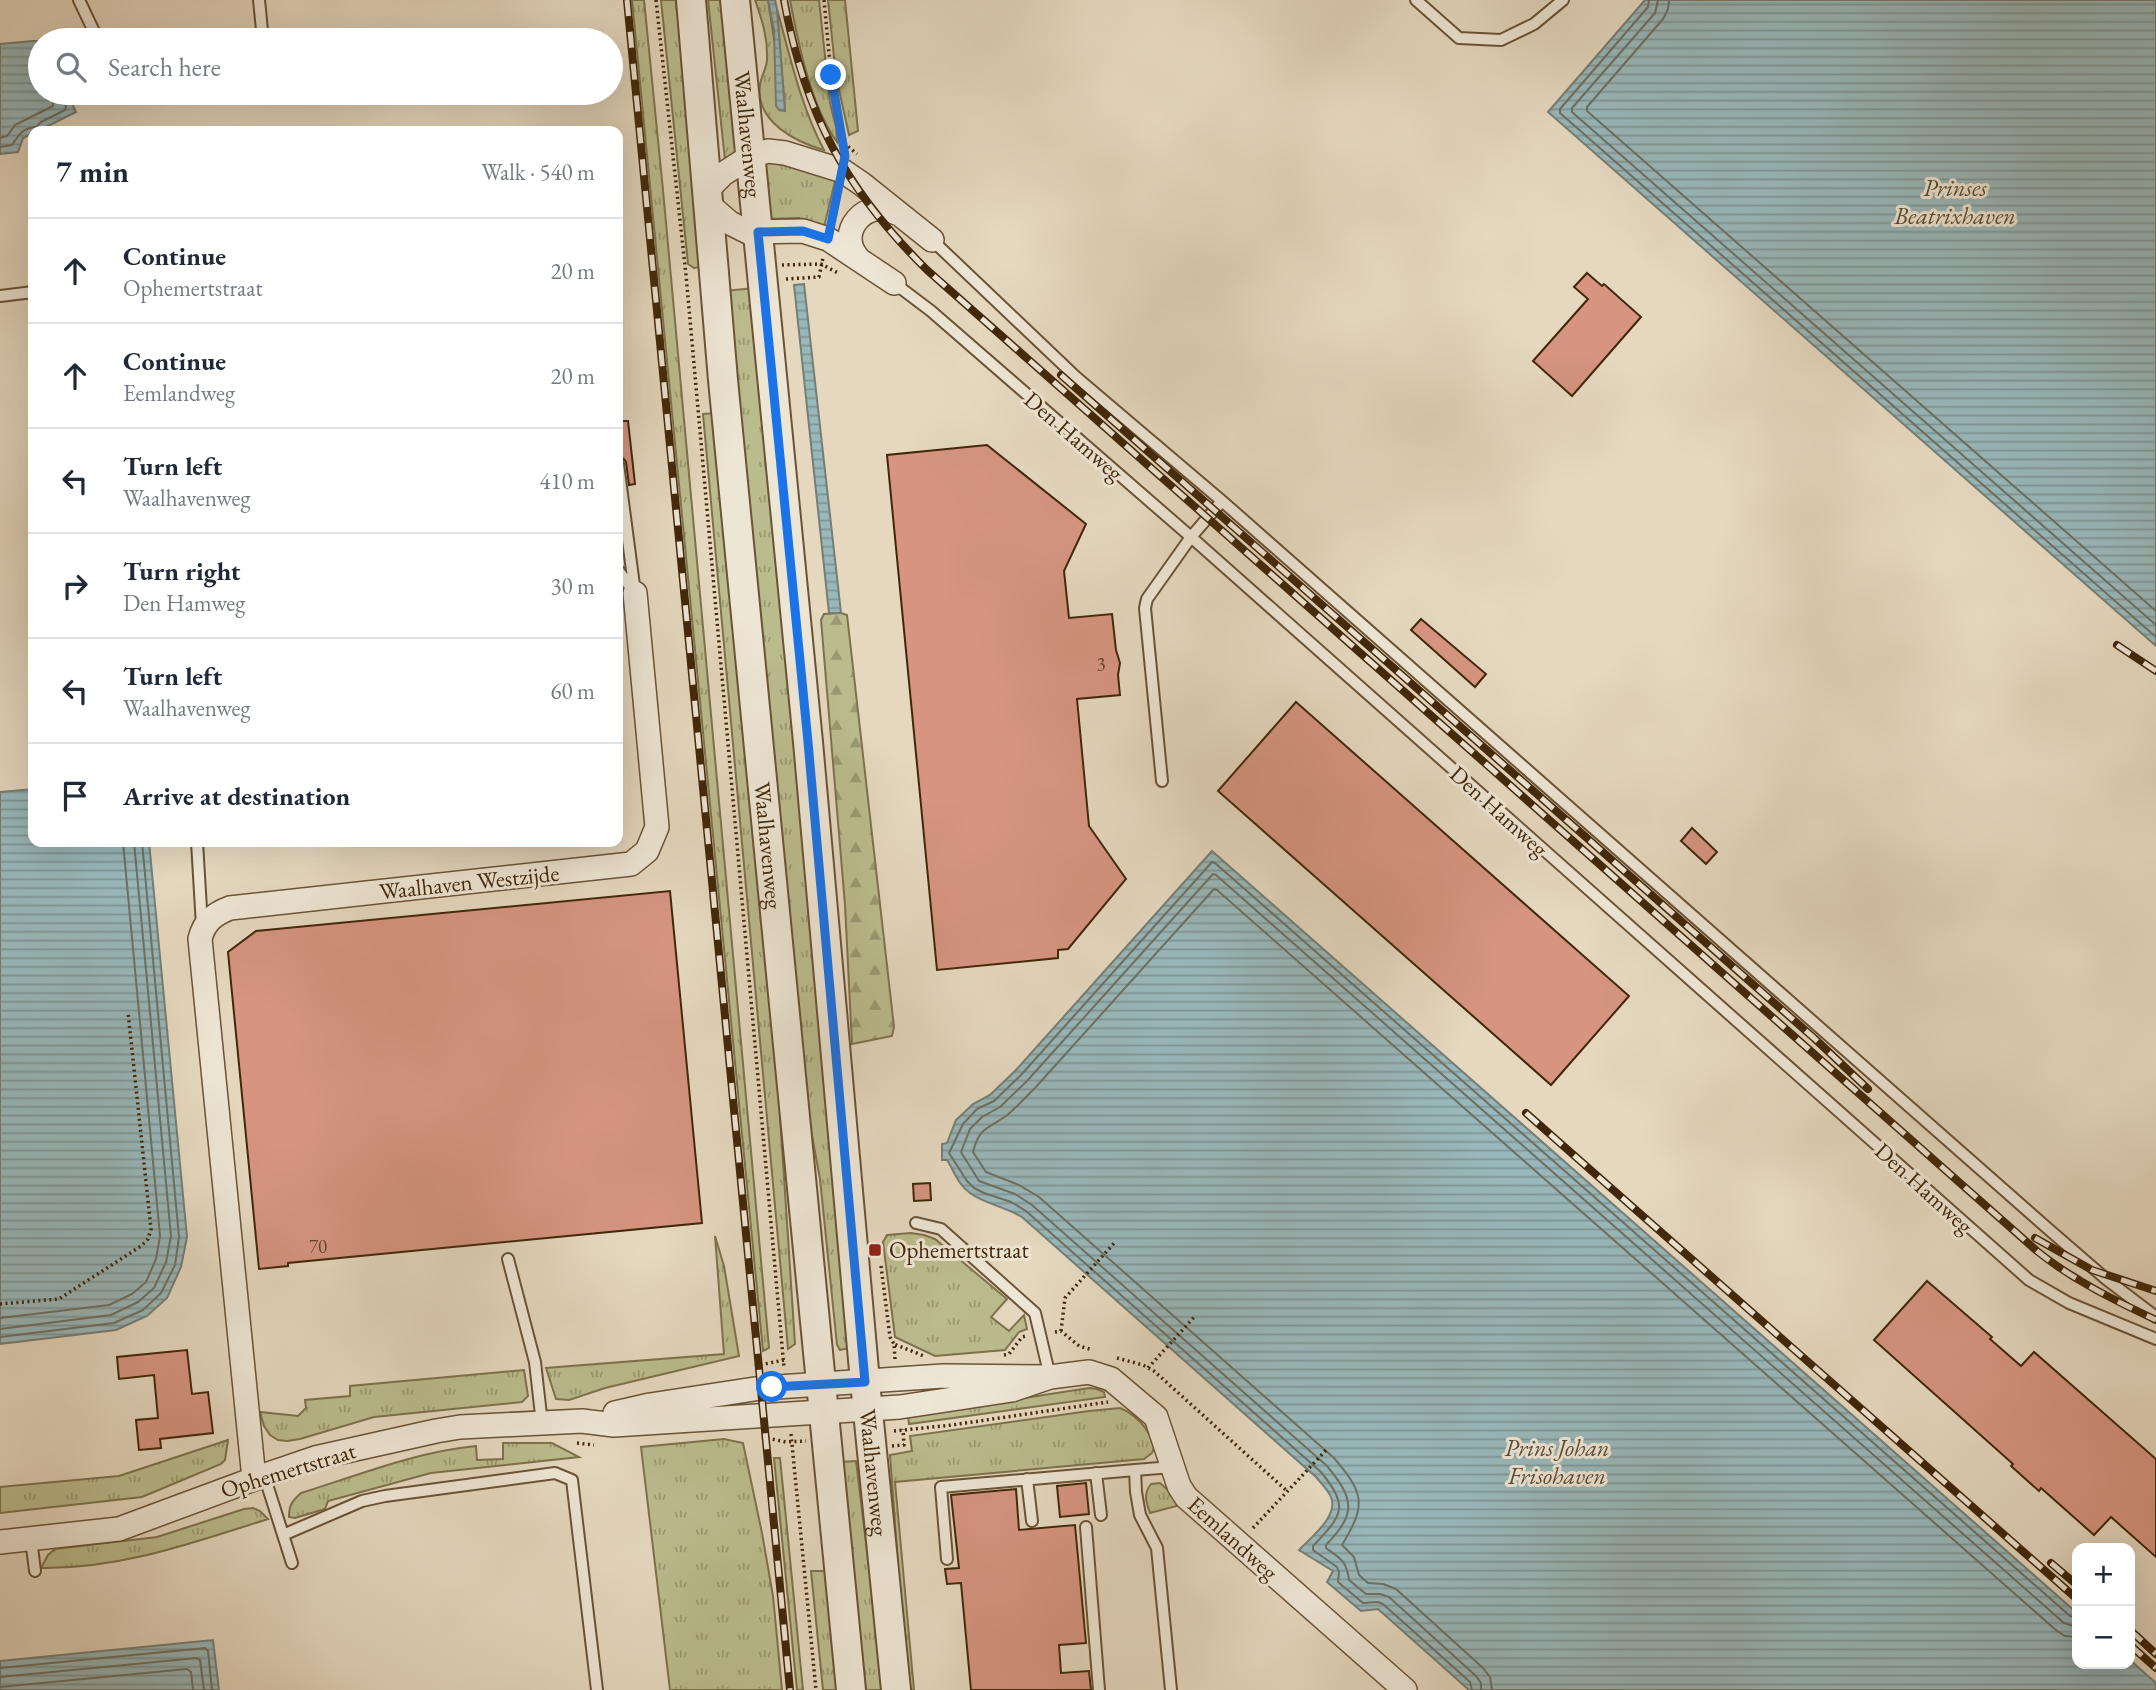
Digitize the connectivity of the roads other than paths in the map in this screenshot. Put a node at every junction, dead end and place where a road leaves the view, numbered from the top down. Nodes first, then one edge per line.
1 (79, 0) edge
2 (259, 0) edge
3 (691, 0) edge
4 (735, 0) edge
5 (1416, 0) edge
6 (1563, 0) edge
7 (92, 28) edge
8 (262, 28) edge
9 (746, 112) junction
10 (785, 153) junction
11 (751, 156) junction
12 (707, 197) junction
13 (917, 228) junction
14 (758, 232) junction
15 (858, 258) junction
16 (894, 283) joint
17 (28, 293) edge
18 (0, 296) edge
19 (1222, 501) junction
20 (623, 502) edge
21 (1191, 537) junction
22 (623, 576) edge
23 (635, 593) junction
24 (1162, 781) dead end
25 (190, 847) edge
26 (199, 847) edge
27 (198, 866) junction
28 (202, 930) junction
29 (916, 1223) dead end
30 (508, 1259) dead end
31 (2156, 1317) edge
32 (2156, 1339) edge
33 (1050, 1377) junction
34 (822, 1397) junction
35 (868, 1408) junction
36 (582, 1421) junction
37 (542, 1424) junction
38 (1172, 1467) junction
39 (1135, 1470) junction
40 (1096, 1473) junction
41 (259, 1477) junction
42 (1027, 1479) junction
43 (1101, 1516) dead end
44 (1032, 1521) dead end
45 (1086, 1527) dead end
46 (283, 1535) junction
47 (31, 1539) junction
48 (0, 1542) edge
49 (947, 1559) dead end
50 (292, 1563) dead end
51 (35, 1571) dead end
52 (597, 1690) edge
53 (851, 1690) edge
54 (896, 1690) edge
55 (1099, 1690) edge
56 (1171, 1690) edge
57 (1405, 1690) edge

1 - 7 lane
2 - 8 lane
3 - 12 street, Waalhavenweg
4 - 9 street, Waalhavenweg
5 - 6 lane
9 - 10 street, Den Hamweg
9 - 11 street, Waalhavenweg
10 - 11 street, Den Hamweg
10 - 13 street, Den Hamweg
11 - 12 street, Den Hamweg
11 - 14 street, Waalhavenweg
12 - 14 street, Den Hamweg
12 - 34 street, Waalhavenweg
13 - 15 street
13 - 19 lane, Den Hamweg
14 - 15 street, Den Hamweg
14 - 35 street, Waalhavenweg
15 - 16 street, Den Hamweg
16 - 21 lane, Den Hamweg
17 - 18 lane
19 - 21 lane
19 - 31 lane, Den Hamweg
20 - 23 lane
21 - 24 lane
21 - 32 lane, Den Hamweg
22 - 23 lane
23 - 28 street, Waalhaven Westzijde
25 - 27 lane
26 - 27 lane
27 - 28 lane
28 - 41 street
29 - 33 lane
30 - 37 lane
33 - 35 street, Eemlandweg
33 - 38 street, Eemlandweg
34 - 35 street, Eemlandweg
34 - 36 street, Ophemertstraat
34 - 36 street, Ophemertstraat
34 - 53 street, Waalhavenweg
35 - 54 street, Waalhavenweg
36 - 37 street, Ophemertstraat
37 - 41 street, Ophemertstraat
38 - 39 lane
38 - 57 street, Eemlandweg
39 - 40 lane
39 - 56 lane
40 - 42 lane
40 - 43 lane
41 - 46 lane
41 - 47 street, Ophemertstraat
42 - 44 lane
42 - 49 lane
45 - 55 lane
46 - 50 lane
46 - 52 lane
47 - 48 street, Ophemertstraat
47 - 51 lane

